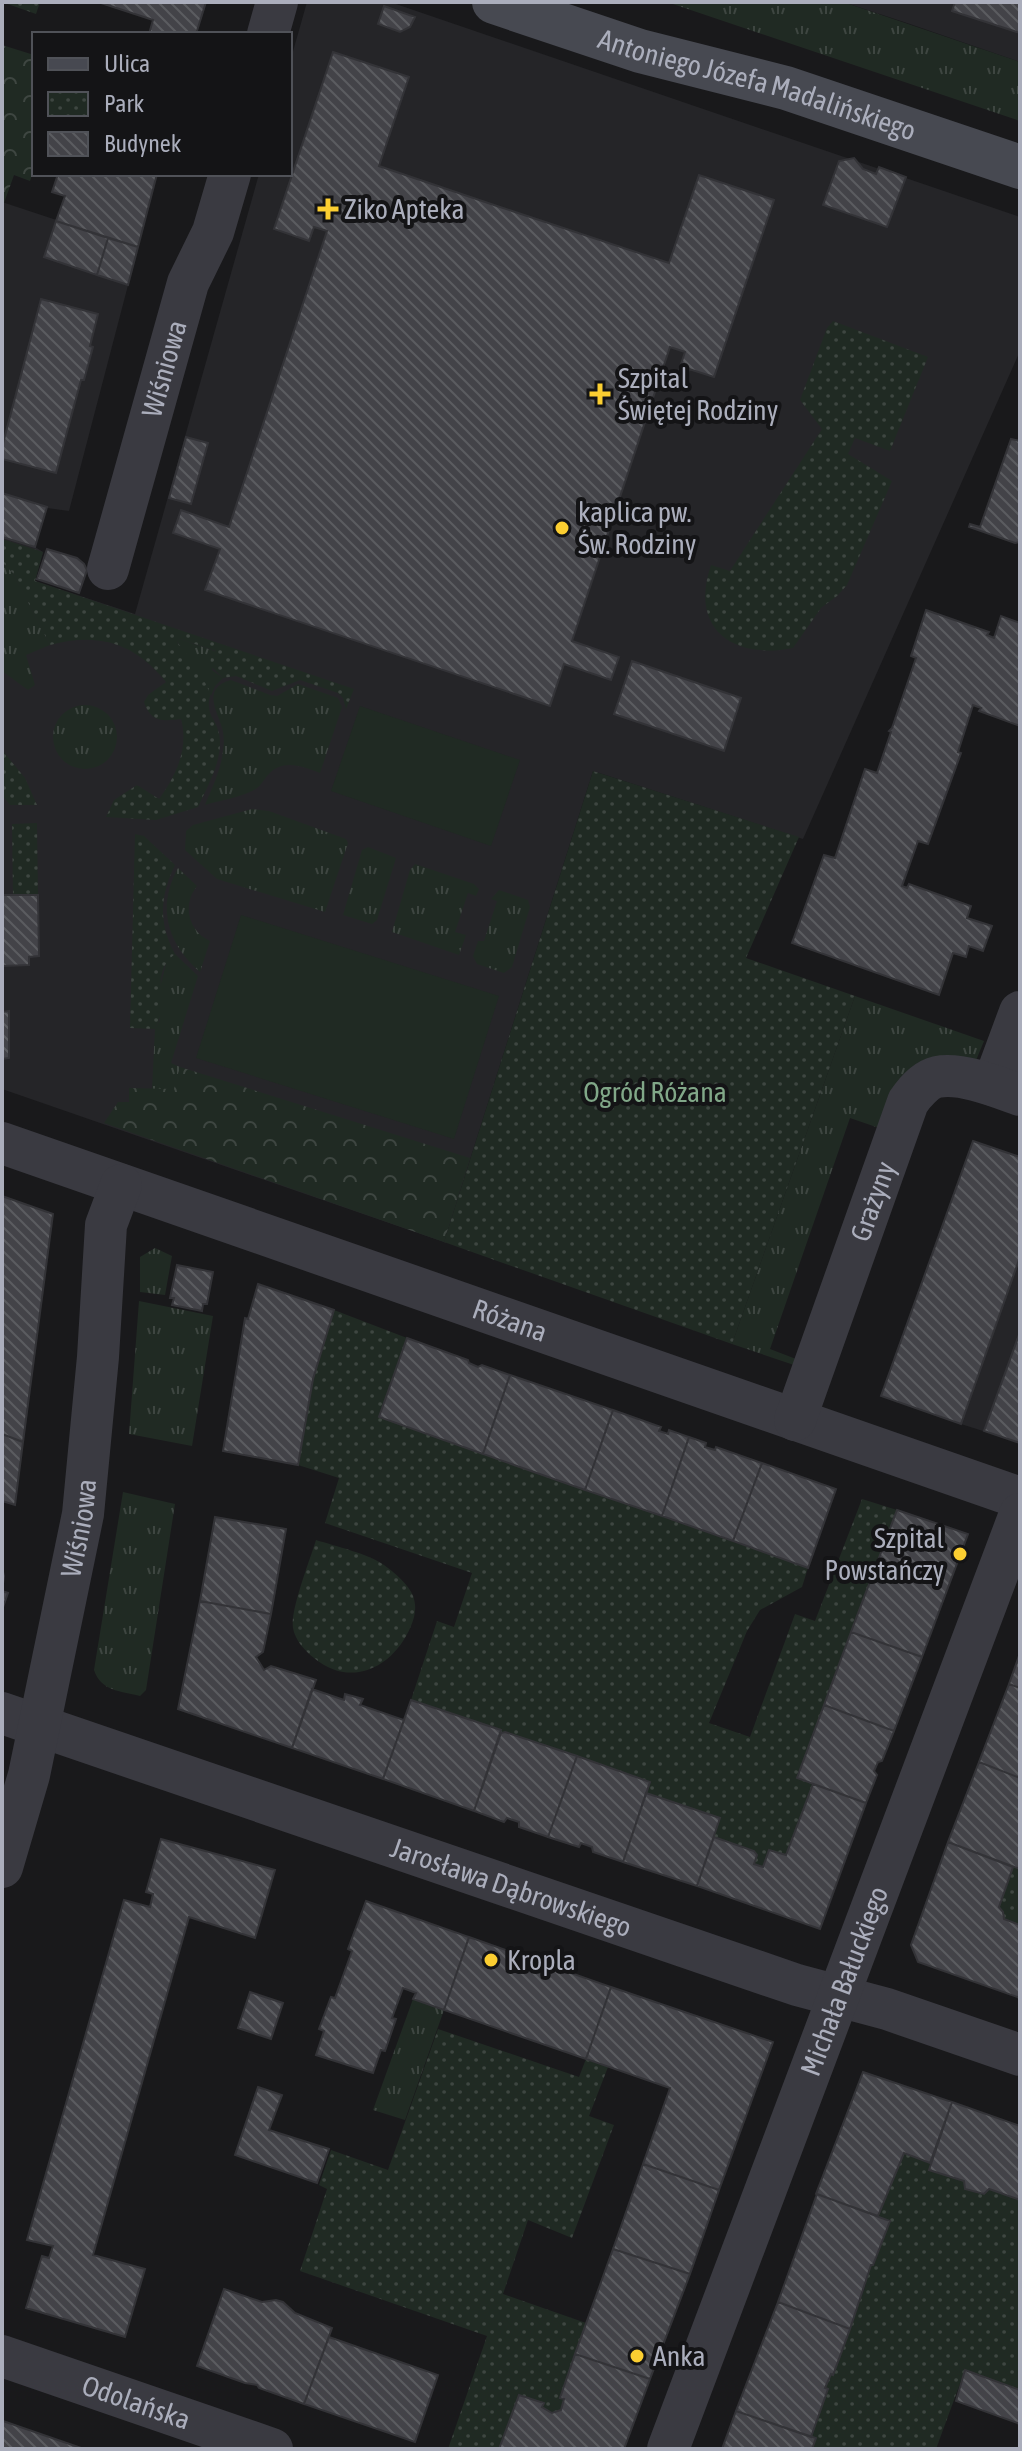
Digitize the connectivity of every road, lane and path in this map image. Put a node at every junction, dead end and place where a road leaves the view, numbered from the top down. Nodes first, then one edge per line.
1 (277, 2) edge
2 (494, 2) edge
3 (269, 32) edge
4 (1020, 167) edge
5 (229, 176) edge
6 (108, 569) dead end
7 (1020, 1012) edge
8 (1006, 1090) edge
9 (2, 1143) edge
10 (121, 1185) junction
11 (795, 1420) junction
12 (1020, 1498) edge
13 (1020, 1514) edge
14 (20, 1719) edge
15 (2, 1867) edge
16 (838, 1996) junction
17 (1020, 2055) edge
18 (2, 2356) edge
19 (272, 2449) edge
20 (668, 2449) edge

1 - 3 street
2 - 4 street, Antoniego Józefa Madalińskiego
5 - 6 street, Wiśniowa
7 - 8 street
8 - 11 street, Grażyny
9 - 10 street, Różana
10 - 11 street, Różana
10 - 14 street, Wiśniowa
11 - 12 street, Różana
13 - 16 street, Michała Bałuckiego
14 - 15 street, Wiśniowa
14 - 16 street, Jarosława Dąbrowskiego
16 - 17 street, Jarosława Dąbrowskiego
16 - 20 street, Michała Bałuckiego
18 - 19 street, Odolańska

